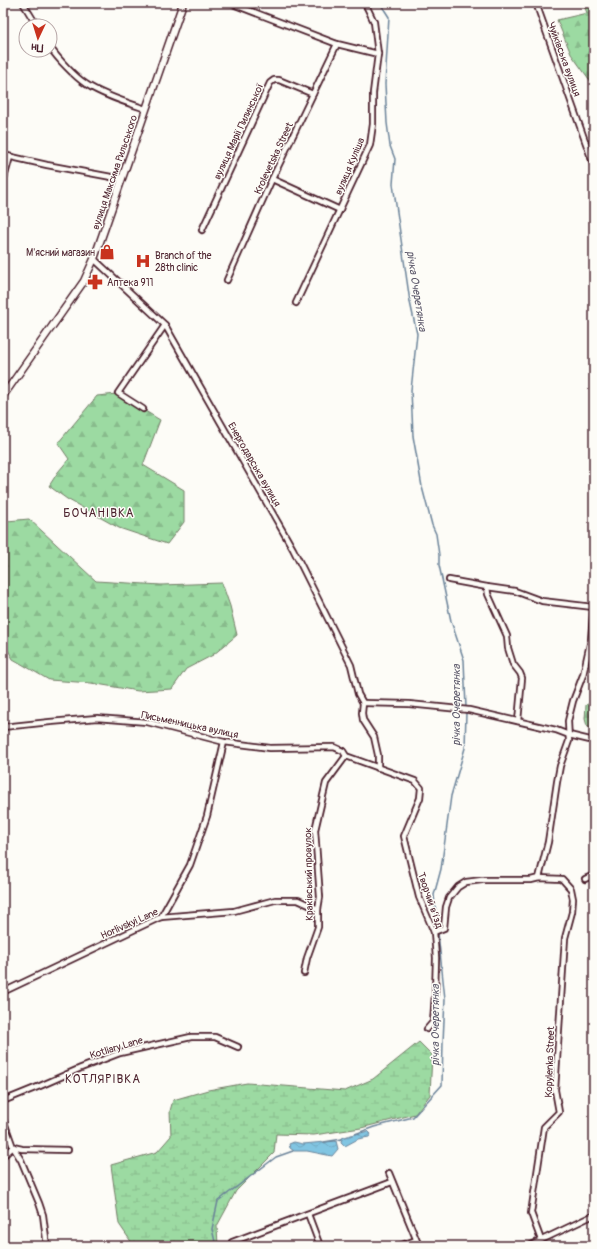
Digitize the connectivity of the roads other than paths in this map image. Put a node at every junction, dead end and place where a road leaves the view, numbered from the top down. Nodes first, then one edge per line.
1 (23, 3) edge
2 (183, 3) edge
3 (230, 3) edge
4 (365, 3) edge
5 (536, 3) edge
6 (32, 18) edge
7 (337, 44) junction
8 (378, 54) junction
9 (58, 58) edge
10 (313, 94) junction
11 (146, 109) junction
12 (3, 155) edge
13 (10, 157) junction
14 (594, 166) edge
15 (122, 179) junction
16 (272, 179) junction
17 (3, 182) edge
18 (340, 210) junction
19 (202, 230) dead end
20 (94, 259) junction
21 (227, 280) dead end
22 (296, 303) dead end
23 (165, 325) junction
24 (3, 396) edge
25 (143, 409) dead end
26 (449, 580) dead end
27 (487, 587) junction
28 (594, 605) edge
29 (363, 703) junction
30 (518, 721) junction
31 (3, 727) edge
32 (569, 735) junction
33 (594, 741) edge
34 (224, 742) junction
35 (346, 756) junction
36 (378, 768) junction
37 (414, 781) joint
38 (594, 874) edge
39 (539, 878) junction
40 (585, 879) dead end
41 (318, 909) junction
42 (161, 917) junction
43 (434, 932) junction
44 (304, 974) dead end
45 (3, 992) edge
46 (427, 1029) dead end
47 (238, 1047) dead end
48 (3, 1101) edge
49 (3, 1119) edge
50 (13, 1147) junction
51 (68, 1150) dead end
52 (3, 1156) edge
53 (388, 1173) dead end
54 (392, 1182) junction
55 (308, 1214) junction
56 (594, 1215) edge
57 (416, 1240) junction
58 (541, 1240) junction
59 (232, 1242) dead end
60 (47, 1246) edge
61 (320, 1246) edge
62 (399, 1246) edge
63 (419, 1246) edge
64 (529, 1246) edge

1 - 6 street
2 - 11 main road, вулиця Максима Рильського
3 - 7 street
4 - 8 street, вулиця Куліша
5 - 14 street, Чуйківська вулиця
7 - 8 street
7 - 10 street, Krolevetska Street
8 - 18 street, вулиця Куліша
9 - 11 street
10 - 16 street, Krolevetska Street
10 - 19 street, вулиця Марії Пилинської
11 - 15 main road, вулиця Максима Рильського
12 - 13 street
13 - 15 street
13 - 17 street
15 - 20 main road, вулиця Максима Рильського
16 - 18 street
16 - 21 street, Krolevetska Street
18 - 22 street, вулиця Куліша
20 - 23 street, Енергодарська вулиця
20 - 24 main road, вулиця Максима Рильського
23 - 25 street
23 - 29 street, Енергодарська вулиця
26 - 27 street
27 - 28 street
27 - 30 street
28 - 32 street
29 - 30 street
29 - 36 street, Енергодарська вулиця
30 - 32 street
31 - 34 street, Письменницька вулиця
32 - 33 street
32 - 39 street
34 - 35 street, Письменницька вулиця
34 - 42 street
35 - 36 street, Письменницька вулиця
35 - 41 street, Краківський провулок
36 - 37 street, Письменницька вулиця
37 - 43 street, Творчий в’їзд
38 - 40 street
39 - 43 street
39 - 58 street, Kopylenka Street
41 - 42 street, Horlivskyi Lane
41 - 44 street, Краківський провулок
42 - 45 street, Horlivskyi Lane
43 - 46 street, Творчий в’їзд
47 - 48 street, Kotliary Lane
49 - 50 street
50 - 51 street
50 - 52 street
50 - 60 street
53 - 54 street
54 - 55 street
54 - 57 street
55 - 59 street
55 - 61 street
56 - 58 street
57 - 62 street
57 - 63 street
58 - 64 street

